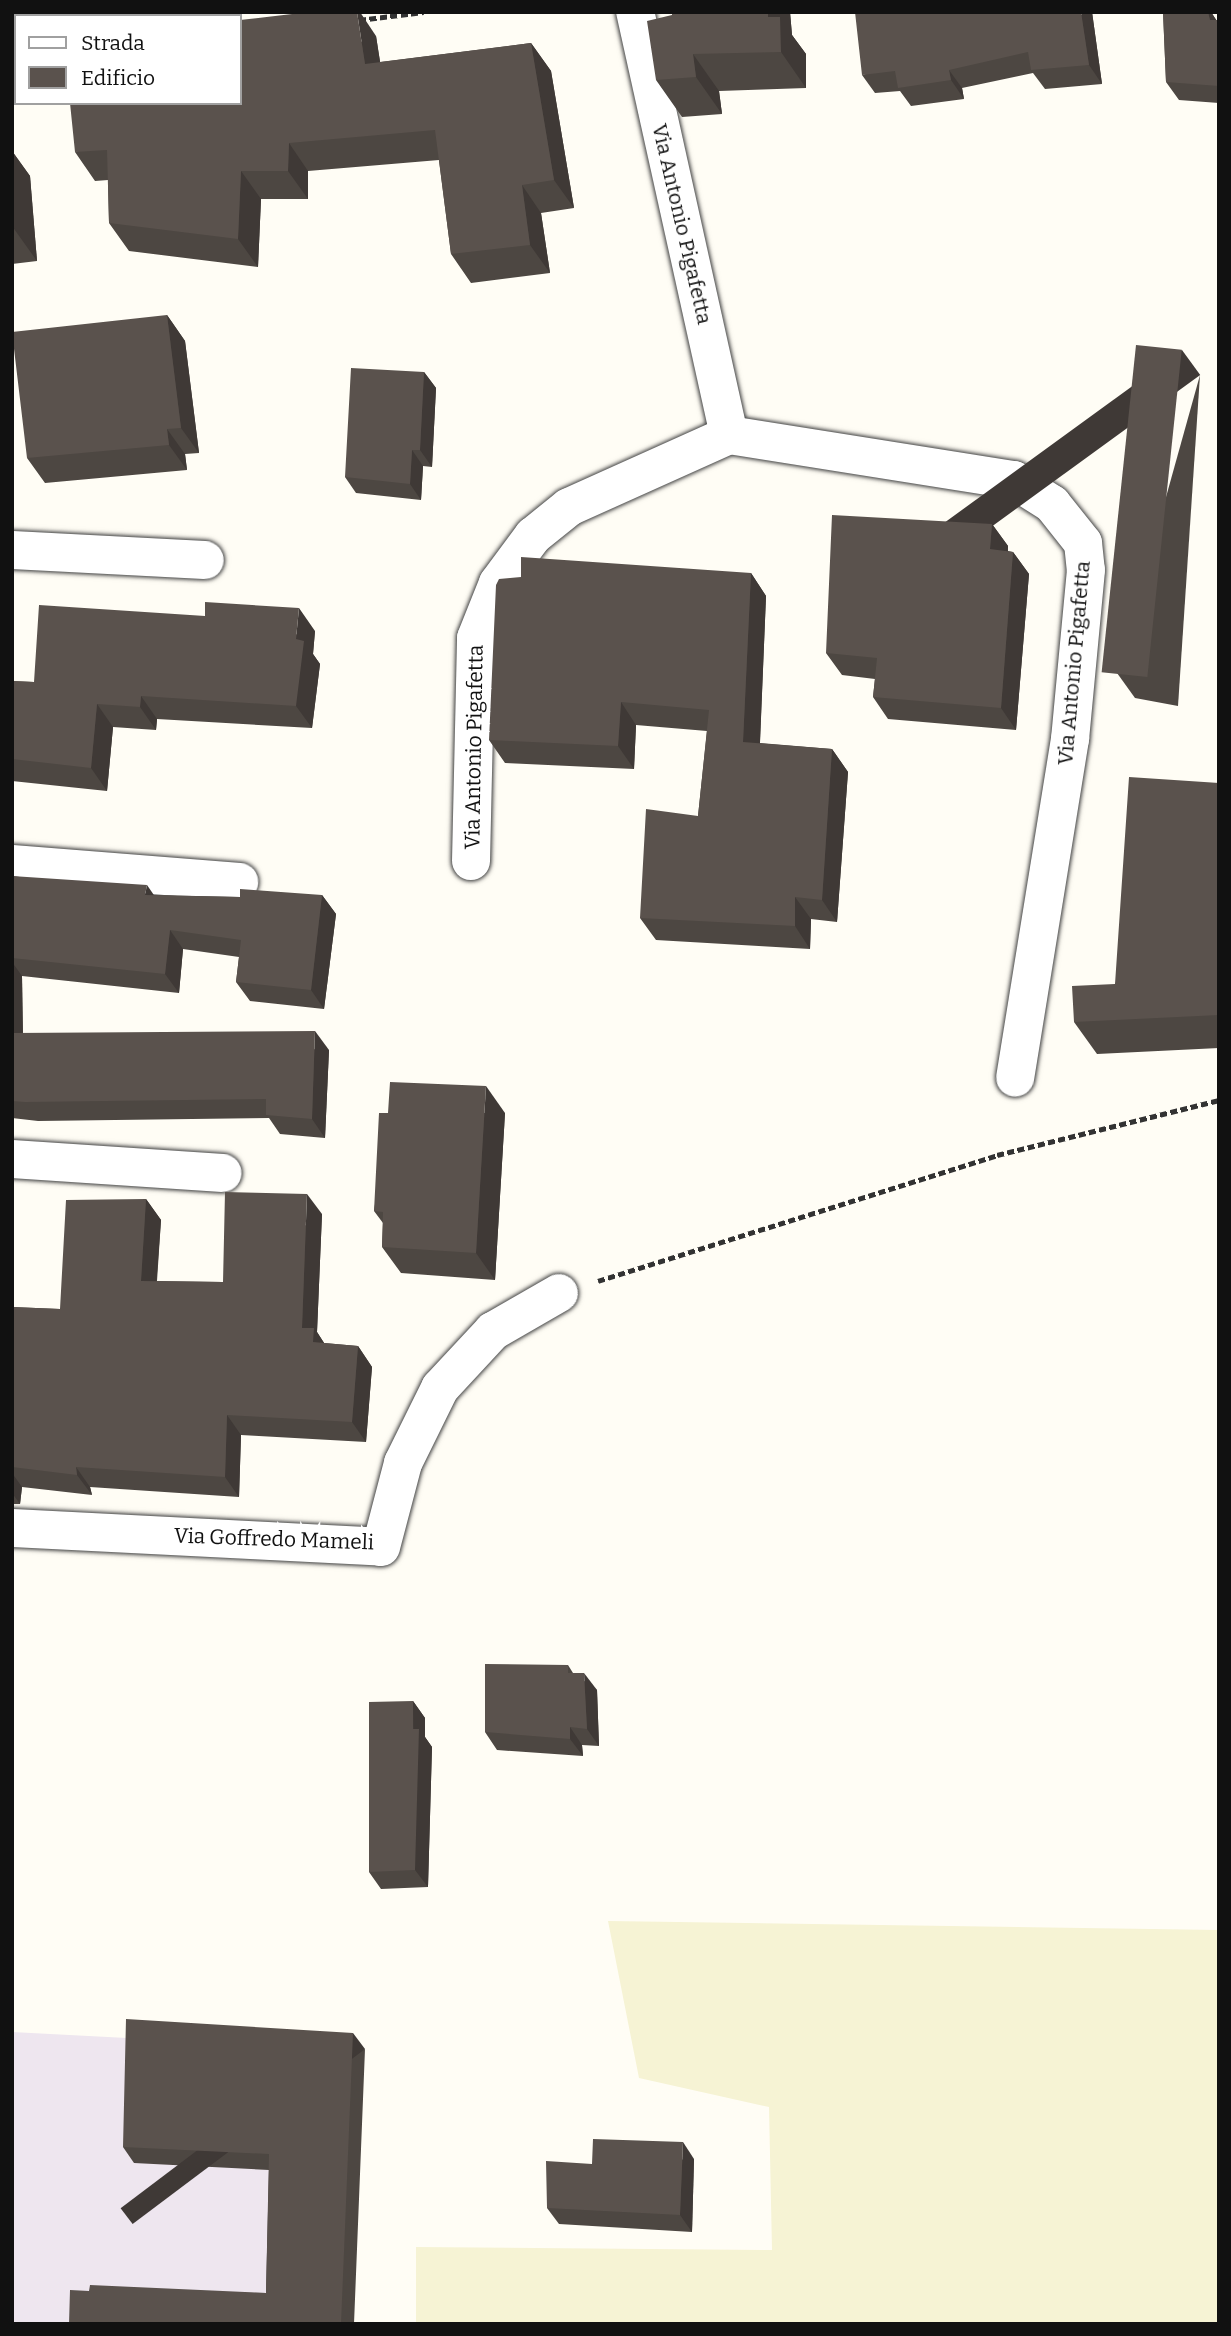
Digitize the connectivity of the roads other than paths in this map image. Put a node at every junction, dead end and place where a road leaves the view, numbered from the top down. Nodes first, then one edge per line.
1 (635, 12) edge
2 (729, 435) junction
3 (12, 550) edge
4 (205, 560) dead end
5 (471, 861) dead end
6 (12, 864) edge
7 (239, 882) dead end
8 (1015, 1078) dead end
9 (12, 1159) edge
10 (223, 1173) dead end
11 (559, 1293) road end
12 (12, 1528) edge

1 - 2 street, Via Antonio Pigafetta
2 - 5 street, Via Antonio Pigafetta
2 - 8 street, Via Antonio Pigafetta
3 - 4 street
6 - 7 street
9 - 10 street
11 - 12 street, Via Goffredo Mameli

